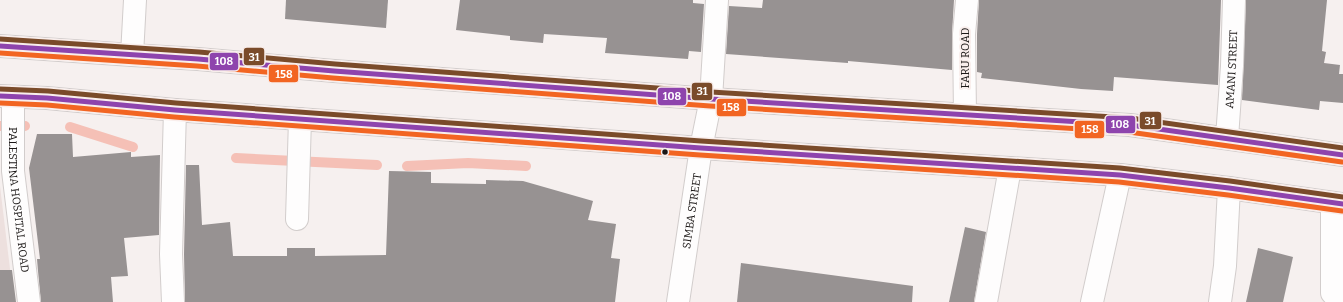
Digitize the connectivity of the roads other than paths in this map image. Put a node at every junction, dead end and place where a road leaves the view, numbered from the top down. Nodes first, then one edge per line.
1 (135, 0) edge
2 (717, 0) edge
3 (967, 0) edge
4 (1234, 0) edge
5 (0, 46) edge
6 (132, 55) junction
7 (7, 96) edge
8 (711, 99) junction
9 (175, 110) junction
10 (965, 115) junction
11 (300, 119) junction
12 (1227, 138) junction
13 (701, 148) junction
14 (1343, 155) edge
15 (1010, 168) junction
16 (1120, 175) junction
17 (1229, 188) junction
18 (1338, 204) edge
19 (297, 219) dead end
20 (29, 302) edge
21 (173, 302) edge
22 (678, 302) edge
23 (986, 302) edge
24 (1092, 302) edge
25 (1220, 302) edge
26 (1341, 302) edge

1 - 6 main road
2 - 8 main road, SIMBA STREET
3 - 10 main road, FARU ROAD
4 - 12 main road, AMANI STREET
5 - 6 main road
6 - 8 main road
7 - 9 main road
7 - 20 main road, PALESTINA HOSPITAL ROAD
8 - 10 main road
8 - 13 main road, SIMBA STREET
9 - 11 main road
9 - 21 main road
10 - 12 main road
11 - 13 main road
11 - 19 main road
12 - 14 main road
13 - 15 main road
13 - 22 main road, SIMBA STREET
15 - 16 main road
15 - 23 main road
16 - 17 main road
16 - 24 main road
17 - 18 main road
17 - 25 main road
18 - 26 main road

